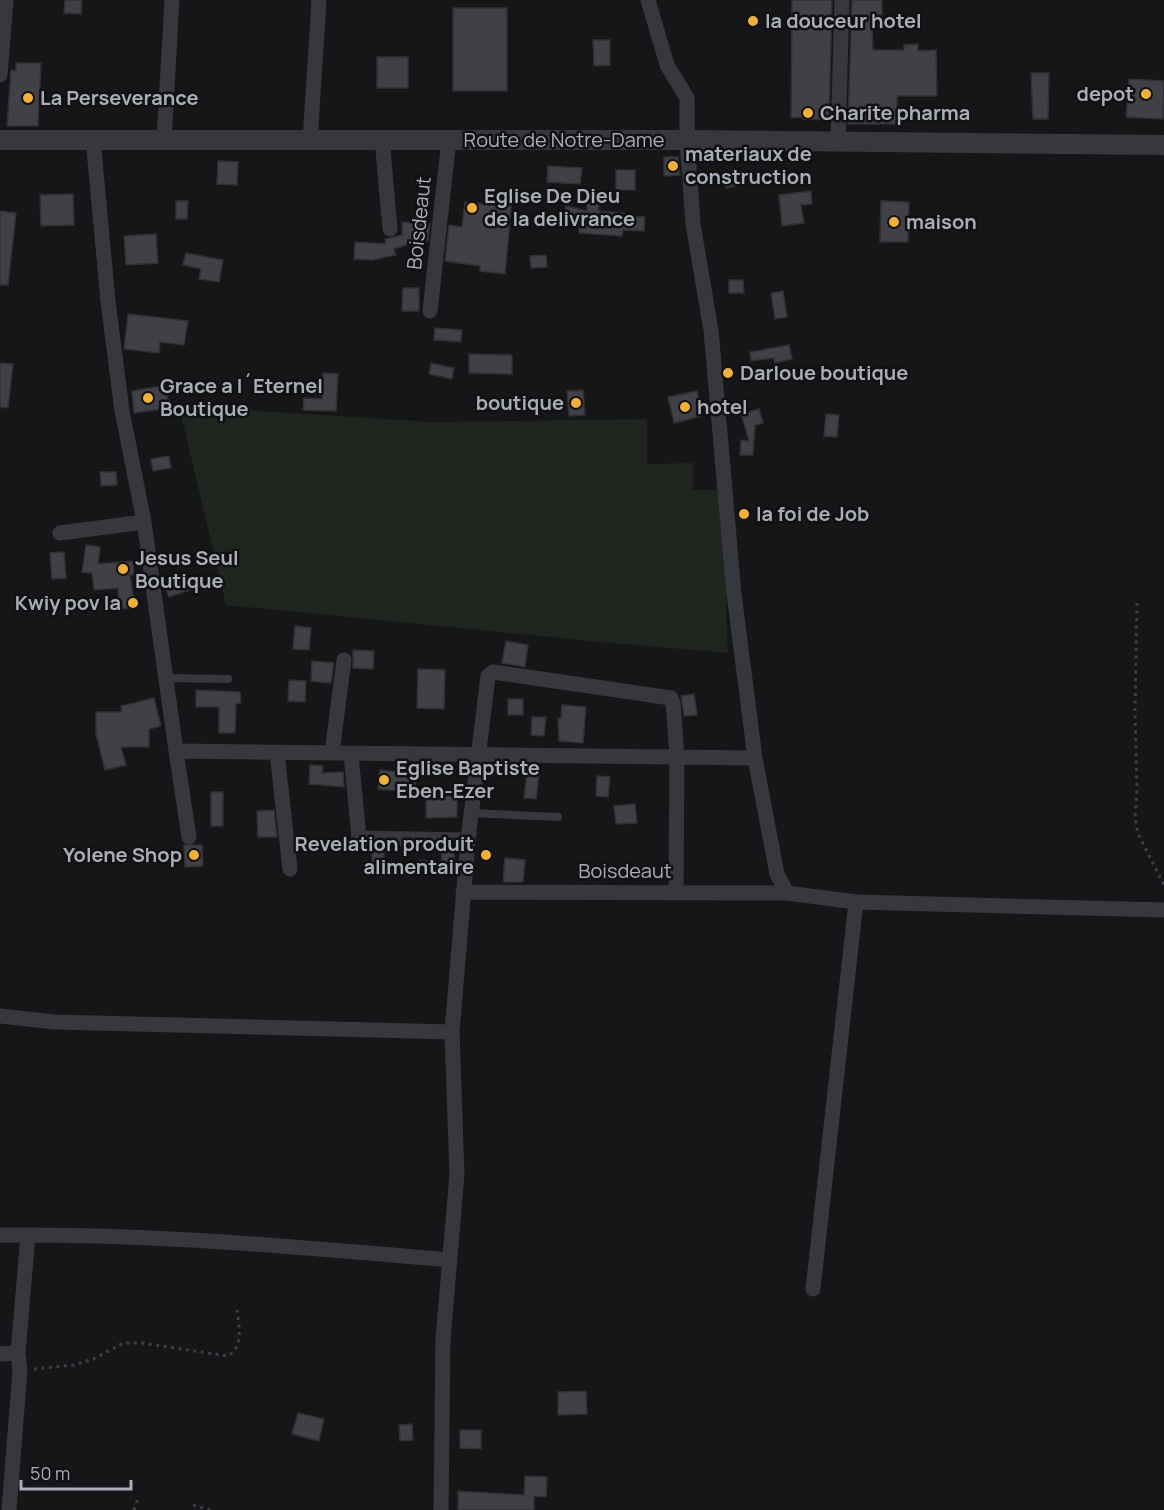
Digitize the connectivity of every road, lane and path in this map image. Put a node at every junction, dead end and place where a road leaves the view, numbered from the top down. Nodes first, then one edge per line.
1 (6, 0) edge
2 (172, 0) edge
3 (319, 0) edge
4 (648, 0) edge
5 (842, 0) edge
6 (0, 75) edge
7 (382, 139) junction
8 (0, 140) edge
9 (93, 140) junction
10 (164, 140) junction
11 (449, 140) junction
12 (310, 141) junction
13 (838, 142) junction
14 (1164, 145) edge
15 (688, 151) junction
16 (390, 230) dead end
17 (430, 310) dead end
18 (144, 522) junction
19 (60, 533) dead end
20 (1137, 603) dead end
21 (344, 660) dead end
22 (166, 678) junction
23 (228, 679) dead end
24 (176, 751) junction
25 (278, 753) junction
26 (332, 753) junction
27 (351, 754) junction
28 (479, 754) junction
29 (676, 756) junction
30 (755, 758) junction
31 (472, 813) junction
32 (558, 817) dead end
33 (189, 837) dead end
34 (468, 840) junction
35 (290, 869) dead end
36 (1164, 885) edge
37 (463, 892) junction
38 (676, 892) junction
39 (787, 893) junction
40 (856, 902) junction
41 (1164, 910) edge
42 (0, 1016) edge
43 (452, 1032) junction
44 (0, 1235) edge
45 (28, 1235) junction
46 (450, 1260) junction
47 (813, 1289) dead end
48 (237, 1310) dead end
49 (18, 1353) junction
50 (0, 1354) edge
51 (20, 1370) junction
52 (138, 1498) dead end
53 (193, 1505) dead end
54 (9, 1510) edge
55 (134, 1510) edge
56 (210, 1510) edge
57 (441, 1510) edge

1 - 6 street
2 - 10 street
3 - 12 street
4 - 15 street
5 - 13 street
7 - 11 street, Route de Notre-Dame
7 - 12 street, Route de Notre-Dame
7 - 16 street, Boisdeaut
8 - 9 street, Route de Notre-Dame
9 - 10 street, Route de Notre-Dame
9 - 18 street
10 - 12 street, Route de Notre-Dame
11 - 15 street, Route de Notre-Dame
11 - 17 street, Boisdeaut
13 - 14 street, Route de Notre-Dame
13 - 15 street, Route de Notre-Dame
15 - 30 street
18 - 19 street
18 - 22 street
20 - 36 path
21 - 26 street
22 - 23 lane
22 - 24 street
24 - 25 street
24 - 33 street
25 - 26 street
25 - 35 street
26 - 27 street
27 - 28 street
27 - 34 street
28 - 29 street
28 - 29 street
28 - 31 street
29 - 30 street
29 - 38 street
30 - 39 street
31 - 32 lane
31 - 34 street
34 - 37 street
37 - 38 street, Boisdeaut
37 - 43 street
38 - 39 street, Boisdeaut
39 - 40 street, Boisdeaut
40 - 41 street, Boisdeaut
40 - 47 street
42 - 43 street
43 - 46 street
44 - 45 street
45 - 46 street
45 - 49 street
46 - 57 street
48 - 51 path
49 - 50 street
49 - 51 street
51 - 54 street
52 - 55 path
53 - 56 path

